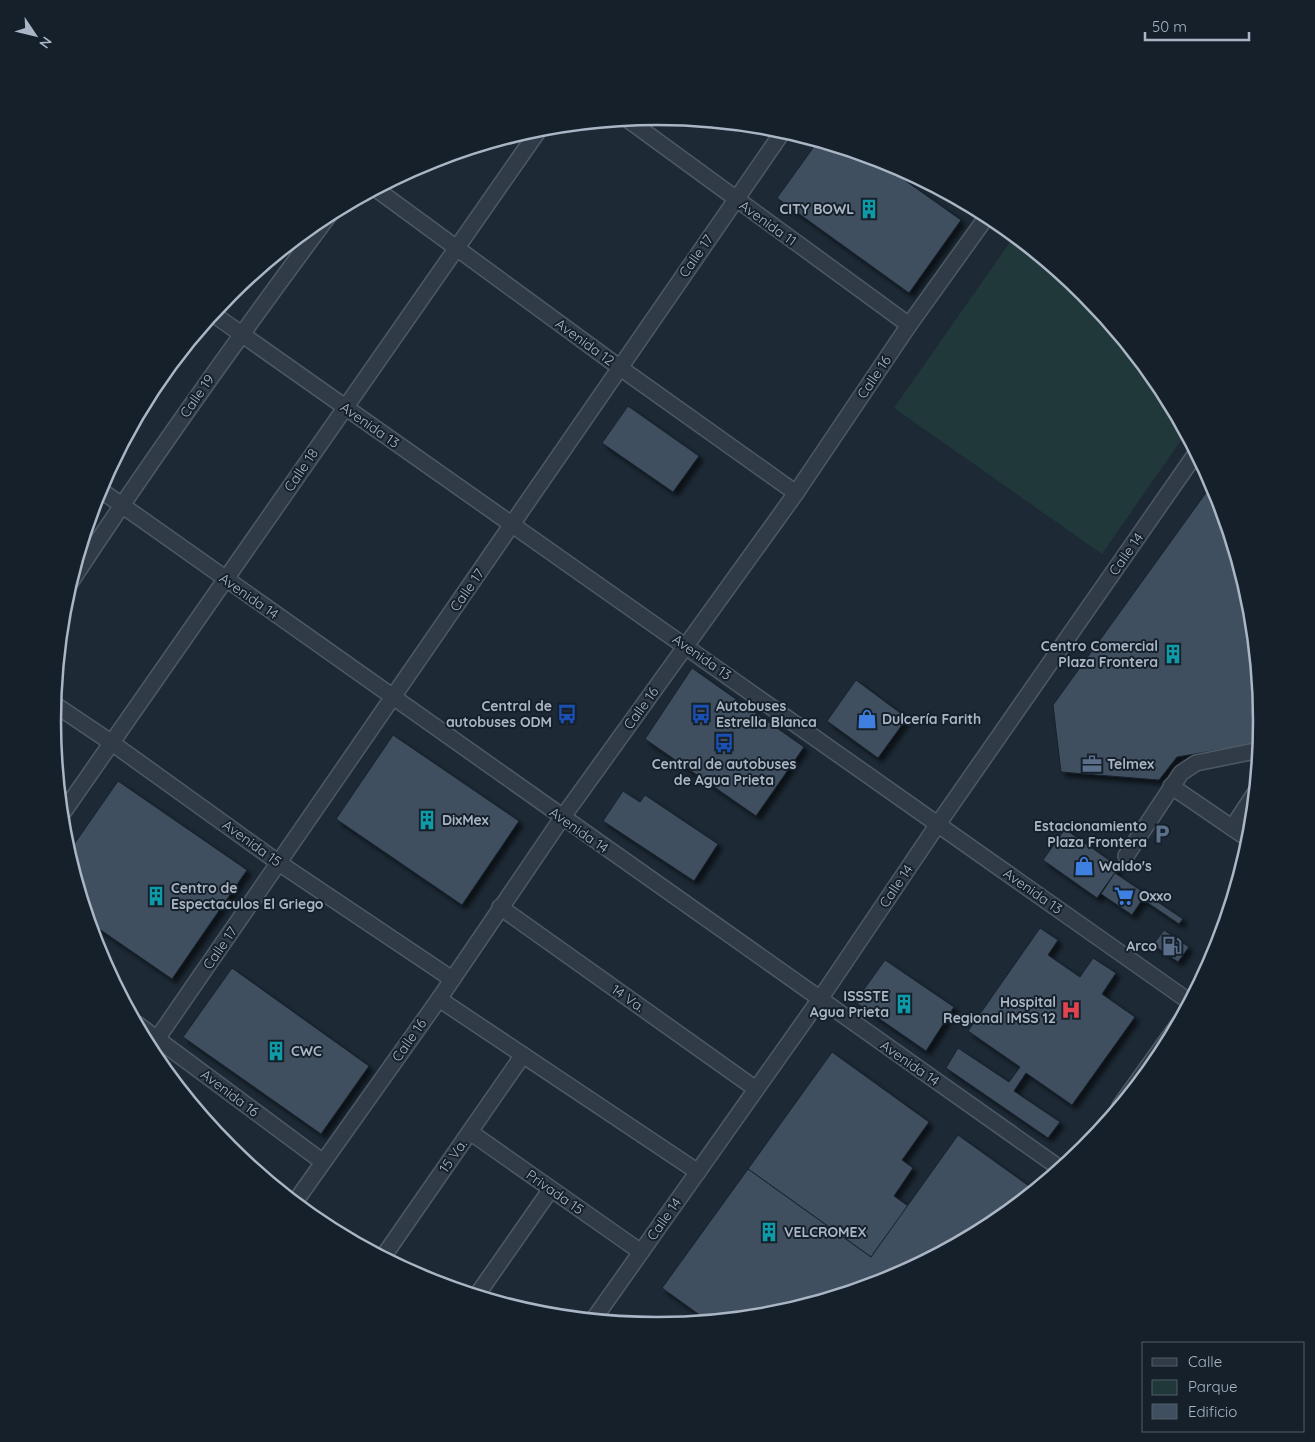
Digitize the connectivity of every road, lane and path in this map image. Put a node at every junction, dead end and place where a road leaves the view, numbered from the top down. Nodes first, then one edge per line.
1 (636, 126) edge
2 (779, 137) edge
3 (535, 138) edge
4 (381, 193) edge
5 (736, 199) junction
6 (983, 222) edge
7 (317, 232) edge
8 (457, 248) junction
9 (218, 318) edge
10 (909, 325) junction
11 (241, 334) junction
12 (619, 367) junction
13 (345, 407) junction
14 (1193, 458) edge
15 (796, 493) junction
16 (106, 494) edge
17 (122, 506) junction
18 (512, 525) junction
19 (83, 564) edge
20 (226, 580) junction
21 (686, 646) junction
22 (393, 697) junction
23 (62, 709) edge
24 (112, 743) junction
25 (1252, 752) edge
26 (1171, 786) junction
27 (1248, 803) edge
28 (67, 806) edge
29 (562, 818) junction
30 (938, 824) junction
31 (1232, 828) junction
32 (1242, 835) edge
33 (1126, 856) dead end
34 (280, 863) junction
35 (500, 907) junction
36 (452, 979) junction
37 (1185, 998) edge
38 (438, 999) junction
39 (820, 999) junction
40 (156, 1042) edge
41 (159, 1048) edge
42 (523, 1055) junction
43 (756, 1089) junction
44 (470, 1132) junction
45 (322, 1162) junction
46 (1055, 1165) edge
47 (698, 1172) junction
48 (551, 1189) junction
49 (299, 1197) edge
50 (387, 1252) edge
51 (641, 1252) junction
52 (480, 1290) edge
53 (597, 1314) edge

1 - 5 street, Avenida 11
2 - 5 street, Calle 17
3 - 8 street, Calle 18
4 - 8 street, Avenida 12
5 - 10 street, Avenida 11
5 - 12 street, Calle 17
6 - 10 street, Calle 16
7 - 11 street, Calle 19
8 - 12 street, Avenida 12
8 - 13 street, Calle 18
9 - 11 street, Avenida 13
10 - 15 street, Calle 16
11 - 13 street, Avenida 13
11 - 17 street, Calle 19
12 - 15 street, Avenida 12
12 - 18 street, Calle 17
13 - 18 street, Avenida 13
13 - 20 street, Calle 18
14 - 30 street, Calle 14
15 - 21 street, Calle 16
16 - 17 street, Avenida 14
17 - 19 street, Calle 19
17 - 20 street, Avenida 14
18 - 21 street, Avenida 13
18 - 22 street, Calle 17
20 - 22 street, Avenida 14
20 - 24 street, Calle 18
21 - 29 street, Calle 16
21 - 30 street, Avenida 13
22 - 29 street, Avenida 14
22 - 34 street, Calle 17
23 - 24 street, Avenida 15
24 - 28 street, Calle 18
24 - 34 street, Avenida 15
25 - 26 street
26 - 31 street
26 - 33 street
27 - 31 street
29 - 35 street, Calle 16
29 - 39 street, Avenida 14
30 - 37 street, Avenida 13
30 - 39 street, Calle 14
31 - 32 street
34 - 36 street, Avenida 15
34 - 40 street, Calle 17
35 - 36 street, Calle 16
35 - 43 street, 14 Va.
36 - 38 street, Calle 16
38 - 42 street
38 - 45 street, Calle 16
39 - 43 street, Calle 14
39 - 46 street, Avenida 14
41 - 45 street, Avenida 16
42 - 44 street, 15 Va.
42 - 47 street
43 - 47 street, Calle 14
44 - 48 street, Privada 15
44 - 50 street, 15 Va.
45 - 49 street, Calle 16
47 - 51 street, Calle 14
48 - 51 street, Privada 15
48 - 52 street
51 - 53 street, Calle 14

